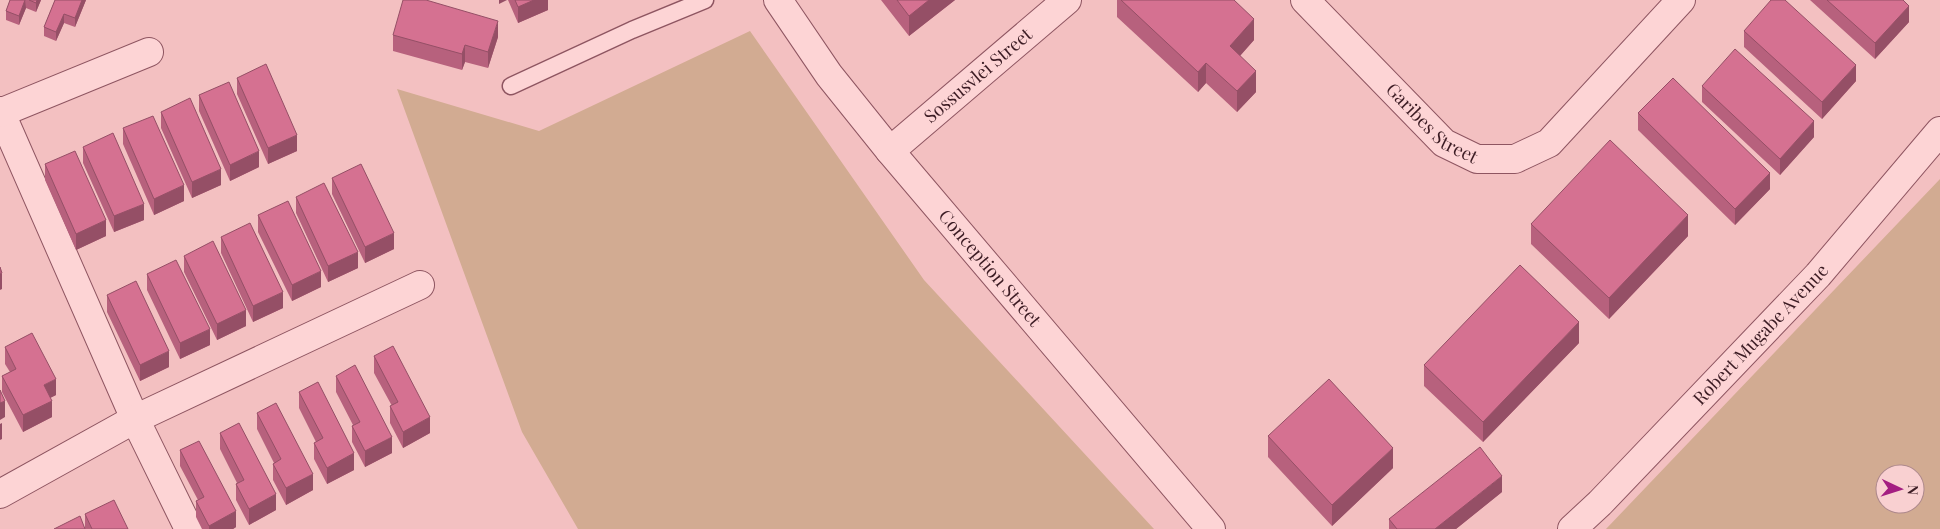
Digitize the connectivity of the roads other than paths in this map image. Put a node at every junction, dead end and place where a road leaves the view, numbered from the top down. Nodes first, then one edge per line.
1 (705, 0) edge
2 (778, 0) edge
3 (1067, 0) edge
4 (1304, 0) edge
5 (1681, 0) edge
6 (149, 52) dead end
7 (511, 86) dead end
8 (1, 112) edge
9 (1940, 131) edge
10 (890, 151) junction
11 (420, 285) dead end
12 (135, 419) junction
13 (0, 494) edge
14 (189, 529) edge
15 (1211, 529) edge
16 (1572, 529) edge

1 - 7 lane
2 - 10 street, Conception Street
3 - 10 street, Sossusvlei Street
4 - 5 street, Garibes Street
6 - 8 street
8 - 12 street
9 - 16 street, Robert Mugabe Avenue
10 - 15 street, Conception Street
11 - 12 street
12 - 13 street
12 - 14 street

